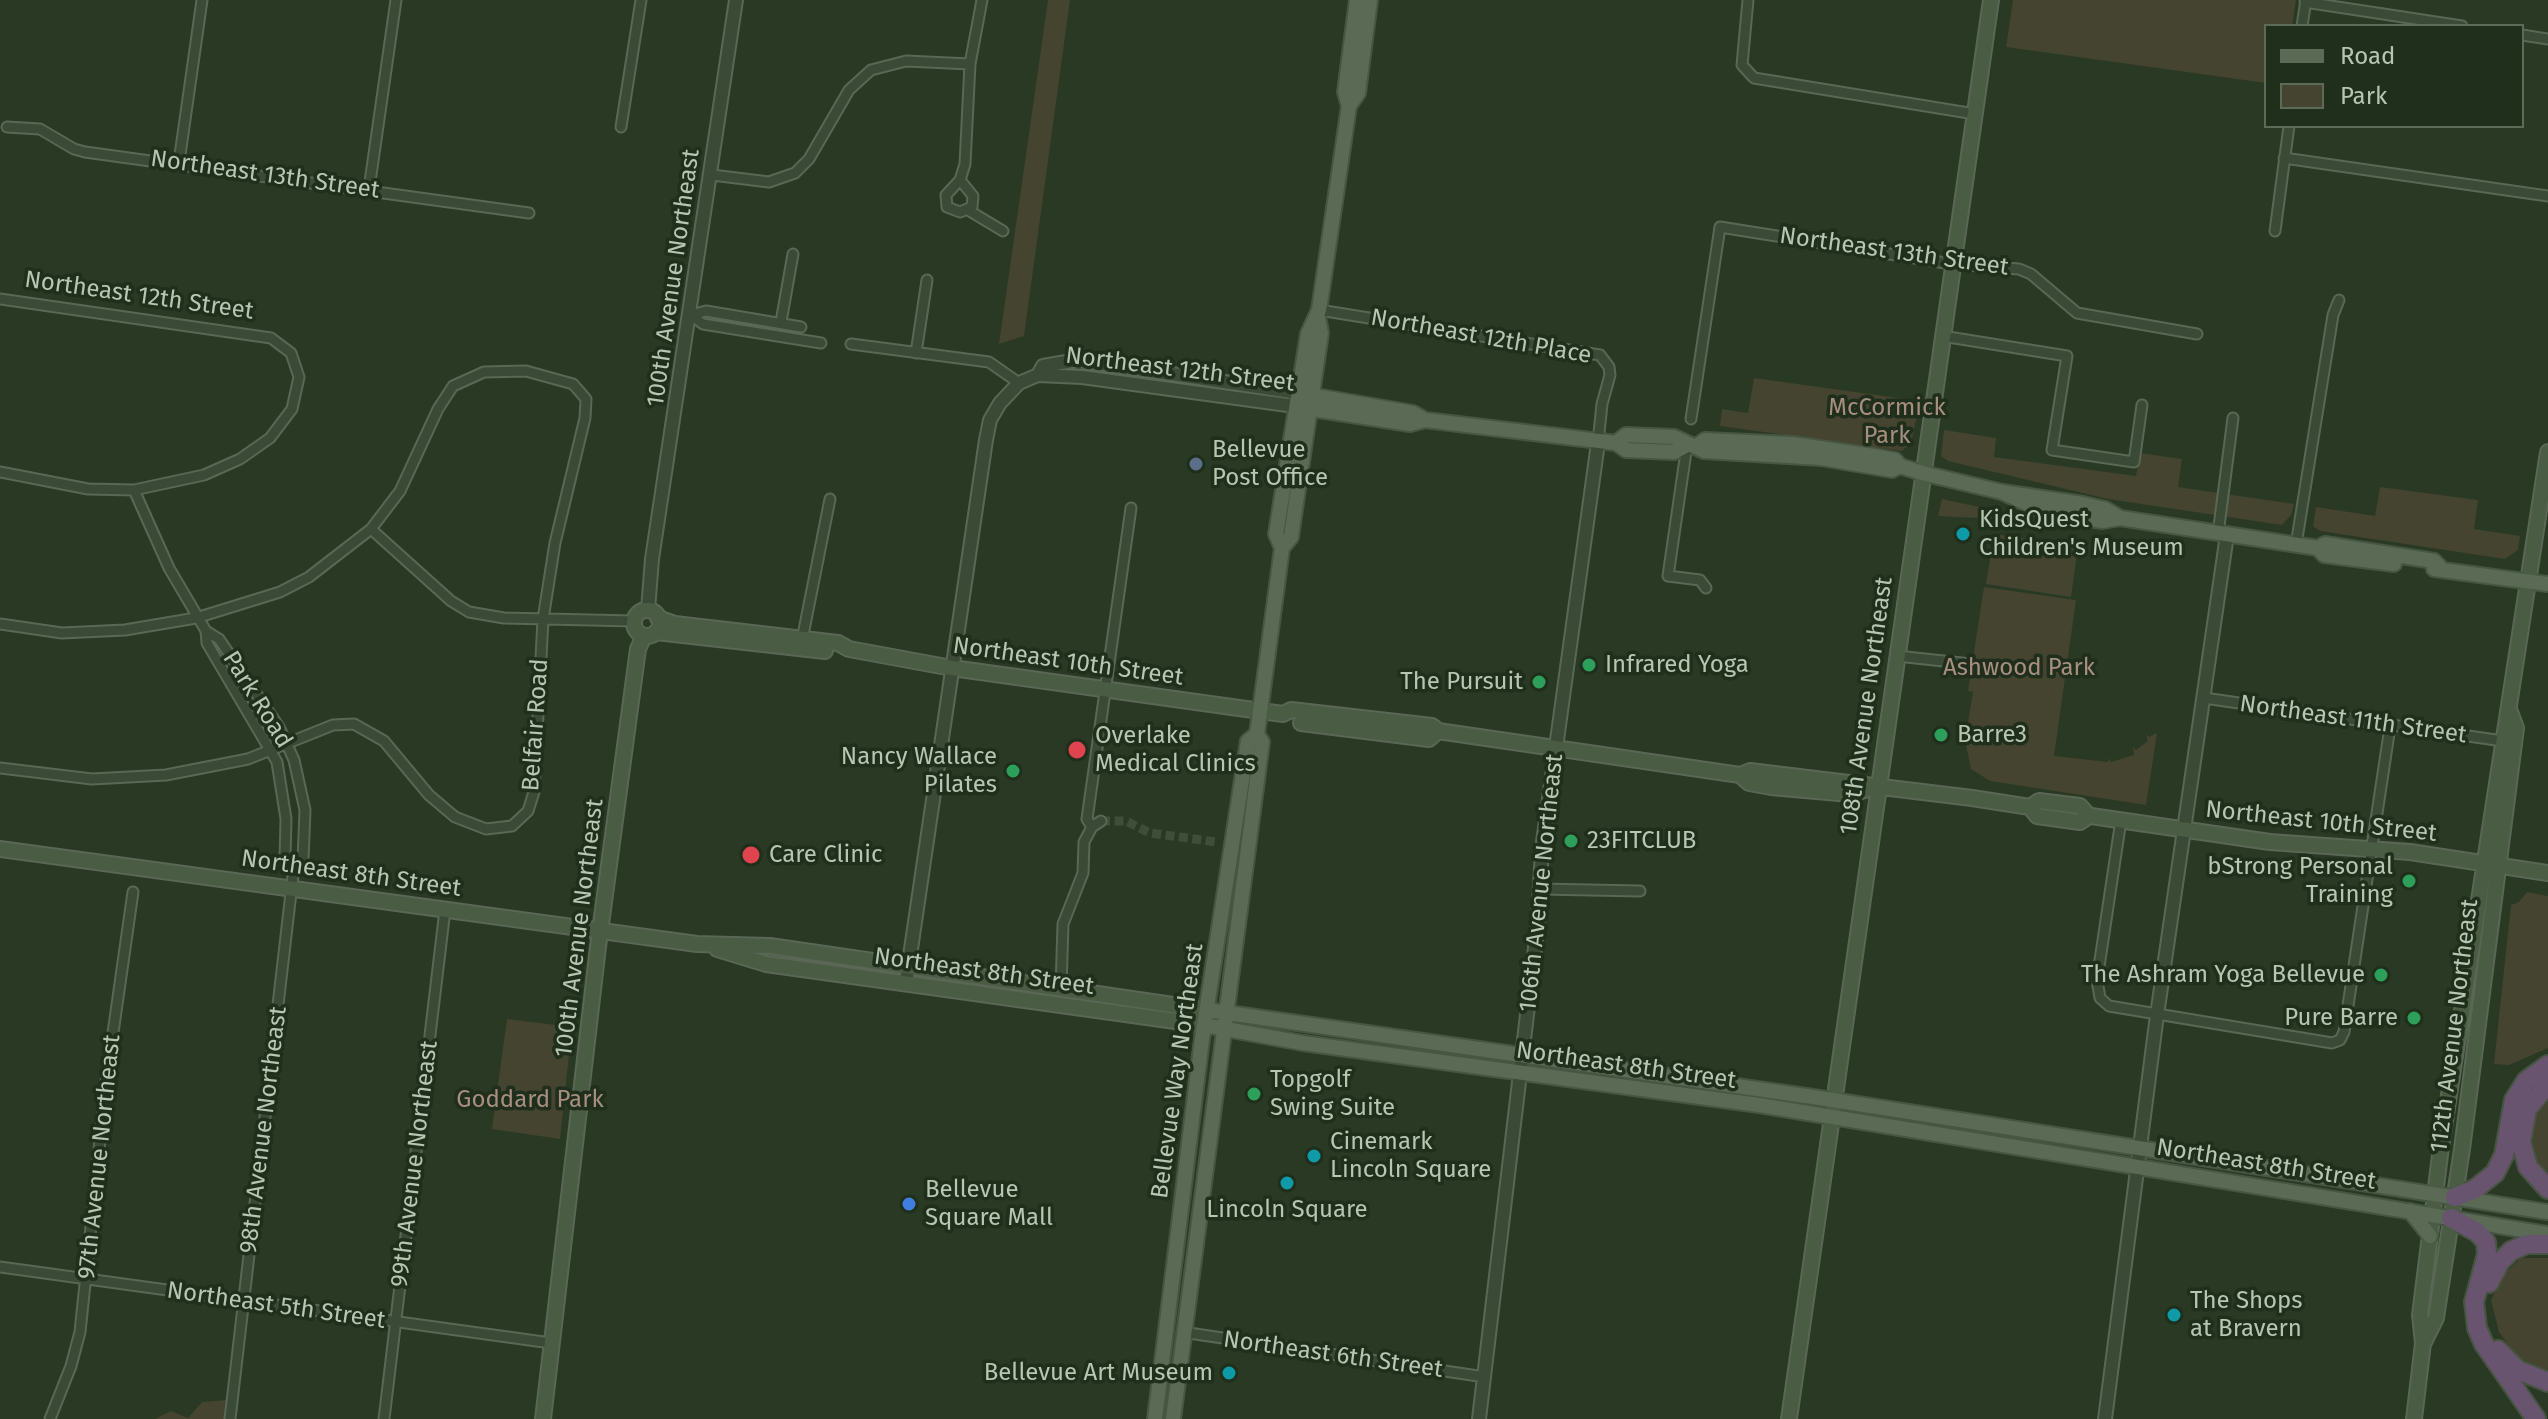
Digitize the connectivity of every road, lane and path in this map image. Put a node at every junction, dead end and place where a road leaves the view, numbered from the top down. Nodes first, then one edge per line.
1 (202, 0) edge
2 (396, 0) edge
3 (641, 0) edge
4 (736, 0) edge
5 (982, 0) edge
6 (1357, 0) edge
7 (1370, 0) edge
8 (1748, 0) edge
9 (1991, 0) edge
10 (2306, 1) edge
11 (2302, 24) edge
12 (2450, 24) edge
13 (2524, 35) edge
14 (2548, 39) edge
15 (970, 64) junction
16 (1349, 106) junction
17 (1975, 114) junction
18 (7, 127) dead end
19 (621, 127) dead end
20 (2289, 128) edge
21 (2284, 158) junction
22 (179, 162) junction
23 (712, 175) junction
24 (960, 180) junction
25 (369, 189) junction
26 (2548, 196) edge
27 (968, 210) junction
28 (529, 213) dead end
29 (1003, 231) dead end
30 (2275, 231) dead end
31 (793, 254) dead end
32 (1952, 264) junction
33 (927, 280) dead end
34 (0, 299) edge
35 (2339, 300) dead end
36 (1318, 314) junction
37 (691, 315) junction
38 (781, 322) junction
39 (801, 327) dead end
40 (2197, 334) dead end
41 (1942, 336) junction
42 (821, 343) dead end
43 (851, 344) dead end
44 (916, 353) junction
45 (1038, 375) junction
46 (1178, 375) junction
47 (1117, 382) junction
48 (1019, 383) junction
49 (1303, 401) junction
50 (2142, 405) dead end
51 (2233, 418) dead end
52 (1691, 419) dead end
53 (1598, 443) junction
54 (1692, 445) junction
55 (2548, 452) edge
56 (0, 472) edge
57 (1922, 473) junction
58 (134, 490) junction
59 (830, 499) dead end
60 (1131, 508) dead end
61 (371, 529) junction
62 (2222, 534) junction
63 (2296, 545) junction
64 (2529, 581) junction
65 (2548, 584) edge
66 (1706, 588) dead end
67 (196, 618) junction
68 (543, 619) junction
69 (634, 621) joint
70 (0, 624) edge
71 (652, 624) junction
72 (206, 631) junction
73 (802, 643) junction
74 (1897, 656) junction
75 (1971, 664) dead end
76 (952, 668) junction
77 (1105, 689) junction
78 (2204, 698) junction
79 (1260, 711) junction
80 (2510, 712) junction
81 (1283, 714) junction
82 (1301, 723) joint
83 (2390, 727) junction
84 (1438, 731) junction
85 (1257, 734) junction
86 (2503, 741) junction
87 (287, 744) junction
88 (1556, 747) junction
89 (270, 751) junction
90 (0, 768) edge
91 (1877, 787) junction
92 (2121, 820) junction
93 (2185, 830) junction
94 (2372, 848) junction
95 (0, 849) edge
96 (2490, 863) junction
97 (294, 867) junction
98 (2548, 873) edge
99 (293, 889) junction
100 (1540, 889) junction
101 (1640, 891) dead end
102 (133, 892) dead end
103 (445, 910) junction
104 (600, 930) junction
105 (697, 944) junction
106 (864, 962) junction
107 (786, 967) junction
108 (908, 967) junction
109 (906, 983) junction
110 (1061, 988) junction
111 (1225, 1012) junction
112 (2157, 1015) junction
113 (1206, 1017) junction
114 (1223, 1028) junction
115 (1523, 1054) junction
116 (2548, 1065) edge
117 (1521, 1073) junction
118 (2548, 1084) edge
119 (1833, 1100) junction
120 (1830, 1118) junction
121 (2140, 1149) junction
122 (2138, 1167) junction
123 (2548, 1189) edge
124 (1183, 1190) junction
125 (2435, 1194) junction
126 (2455, 1197) junction
127 (2410, 1211) junction
128 (2548, 1212) edge
129 (2442, 1216) junction
130 (2548, 1234) edge
131 (2430, 1236) junction
132 (2548, 1244) edge
133 (1194, 1245) junction
134 (0, 1267) edge
135 (87, 1279) junction
136 (244, 1302) junction
137 (395, 1322) junction
138 (1182, 1332) junction
139 (551, 1343) junction
140 (2423, 1343) junction
141 (1485, 1377) junction
142 (2548, 1382) edge
143 (50, 1419) edge
144 (230, 1419) edge
145 (384, 1419) edge
146 (543, 1419) edge
147 (1155, 1419) edge
148 (1173, 1419) edge
149 (1479, 1419) edge
150 (1789, 1419) edge
151 (2105, 1419) edge
152 (2414, 1419) edge
153 (2536, 1419) edge

1 - 22 street
2 - 25 street
3 - 19 street
4 - 23 street, 100th Avenue Northeast
5 - 15 street
6 - 16 main road, Bellevue Way Northeast
7 - 16 main road, Bellevue Way Northeast
8 - 17 street
9 - 17 main road, 108th Avenue Northeast
10 - 11 street
10 - 12 street
13 - 14 street
15 - 23 street
15 - 24 street
16 - 36 main road, Bellevue Way Northeast
17 - 32 main road, 108th Avenue Northeast
18 - 22 street, Northeast 13th Street
20 - 21 street
21 - 26 street
21 - 30 street
22 - 25 street, Northeast 13th Street
23 - 37 street, 100th Avenue Northeast
24 - 27 street
24 - 27 street
25 - 28 street, Northeast 13th Street
27 - 29 street
31 - 38 street
32 - 40 street, Northeast 13th Street
32 - 41 main road, 108th Avenue Northeast
32 - 52 street, Northeast 13th Street
33 - 44 street
34 - 58 street, Northeast 12th Street
35 - 63 street
36 - 49 main road, Bellevue Way Northeast
36 - 53 street, Northeast 12th Place
37 - 38 street
37 - 42 street
37 - 71 street, 100th Avenue Northeast
38 - 39 street
41 - 50 street
41 - 57 main road, 108th Avenue Northeast
43 - 44 street
44 - 48 street
45 - 46 street, Northeast 12th Street
45 - 47 street, Northeast 12th Street
45 - 48 street
46 - 47 street
46 - 49 street, Northeast 12th Street
47 - 49 street, Northeast 12th Street
48 - 76 street
49 - 53 main road, Northeast 12th Street
49 - 79 main road, Bellevue Way Northeast
51 - 62 street
53 - 54 main road, Northeast 12th Street
53 - 88 street, 106th Avenue Northeast
54 - 57 main road, Northeast 12th Street
54 - 66 street
55 - 64 main road, 112th Avenue Northeast
56 - 58 street
57 - 62 main road, Northeast 12th Street
57 - 74 main road, 108th Avenue Northeast
58 - 67 street, Park Road
59 - 73 street
60 - 77 street
61 - 67 street
61 - 68 street
61 - 68 street, Belfair Road
62 - 63 main road, Northeast 12th Street
62 - 78 street
63 - 64 main road, Northeast 12th Street
64 - 65 main road, Northeast 12th Street
64 - 80 main road, 112th Avenue Northeast
67 - 70 street
67 - 72 street, Park Road
68 - 69 street
68 - 87 street, Belfair Road
69 - 71 main road
71 - 73 main road, Northeast 10th Street
71 - 104 main road, 100th Avenue Northeast
72 - 87 street, Park Road
72 - 89 street, Park Road
73 - 76 main road, Northeast 10th Street
74 - 75 street
74 - 91 main road, 108th Avenue Northeast
76 - 77 main road, Northeast 10th Street
76 - 108 street
77 - 79 main road, Northeast 10th Street
77 - 110 street
78 - 83 street, Northeast 11th Street
78 - 93 street
79 - 81 main road, Northeast 10th Street
79 - 85 main road, Bellevue Way Northeast
80 - 86 main road, 112th Avenue Northeast
80 - 96 main road, 112th Avenue Northeast
81 - 82 street, Northeast 10th Street
81 - 84 main road, Northeast 10th Street
82 - 84 main road, Northeast 10th Street
83 - 86 street, Northeast 11th Street
83 - 94 street
84 - 88 main road, Northeast 10th Street
85 - 111 main road, Bellevue Way Northeast
85 - 113 main road, Bellevue Way Northeast
86 - 96 main road, 112th Avenue Northeast
87 - 89 street
87 - 97 street, Park Road
88 - 91 main road, Northeast 10th Street
88 - 100 street, 106th Avenue Northeast
89 - 90 street
89 - 97 street, Park Road
91 - 92 main road, Northeast 10th Street
91 - 119 main road, 108th Avenue Northeast
92 - 93 main road, Northeast 10th Street
92 - 112 street
93 - 94 main road, Northeast 10th Street
93 - 112 street
94 - 96 main road, Northeast 10th Street
94 - 112 street
95 - 99 main road, Northeast 8th Street
96 - 98 main road, Northeast 10th Street
96 - 125 main road, 112th Avenue Northeast
96 - 126 main road, 112th Avenue Northeast
97 - 99 street, Park Road
99 - 103 main road, Northeast 8th Street
99 - 136 street, 98th Avenue Northeast
100 - 101 street
100 - 115 street, 106th Avenue Northeast
102 - 135 street, 97th Avenue Northeast
103 - 104 main road, Northeast 8th Street
103 - 137 street, 99th Avenue Northeast
104 - 105 main road, Northeast 8th Street
104 - 139 main road, 100th Avenue Northeast
105 - 106 main road, Northeast 8th Street
105 - 107 main road, Northeast 8th Street
106 - 107 main road
106 - 108 main road, Northeast 8th Street
107 - 109 main road, Northeast 8th Street
108 - 109 street
108 - 110 main road, Northeast 8th Street
109 - 113 main road, Northeast 8th Street
110 - 113 main road, Northeast 8th Street
111 - 113 main road, Northeast 8th Street
111 - 114 main road, Bellevue Way Northeast
111 - 115 main road, Northeast 8th Street
112 - 121 street
113 - 114 main road, Northeast 8th Street
113 - 124 main road, Bellevue Way Northeast
114 - 117 main road, Northeast 8th Street
114 - 133 main road, Bellevue Way Northeast
115 - 117 street, 106th Avenue Northeast
115 - 119 main road, Northeast 8th Street
116 - 126 highway
117 - 120 main road, Northeast 8th Street
117 - 141 street, 106th Avenue Northeast
118 - 123 highway
119 - 120 main road, 108th Avenue Northeast
119 - 121 main road, Northeast 8th Street
120 - 122 main road, Northeast 8th Street
120 - 150 main road, 108th Avenue Northeast
121 - 122 street
121 - 125 main road, Northeast 8th Street
122 - 127 main road, Northeast 8th Street
122 - 151 street
124 - 133 main road
124 - 147 main road, Bellevue Way Northeast
125 - 126 main road, Northeast 8th Street
125 - 129 main road, 112th Avenue Northeast
126 - 128 main road, Northeast 8th Street
126 - 129 main road, 112th Avenue Northeast
127 - 129 main road, Northeast 8th Street
127 - 131 main road
129 - 130 main road, Northeast 8th Street
129 - 131 main road, 112th Avenue Northeast
129 - 140 main road, 112th Avenue Northeast
129 - 153 highway
131 - 140 main road, 112th Avenue Northeast
132 - 142 highway
133 - 138 main road, Bellevue Way Northeast
134 - 135 street, Northeast 5th Street
135 - 136 street, Northeast 5th Street
135 - 143 street, 97th Avenue Northeast
136 - 137 street, Northeast 5th Street
136 - 144 street, 98th Avenue Northeast
137 - 139 street, Northeast 5th Street
137 - 145 street, 99th Avenue Northeast
138 - 141 street, Northeast 6th Street
138 - 148 main road, Bellevue Way Northeast
139 - 146 main road, 100th Avenue Northeast
140 - 152 main road, 112th Avenue Northeast
141 - 149 street, 106th Avenue Northeast

